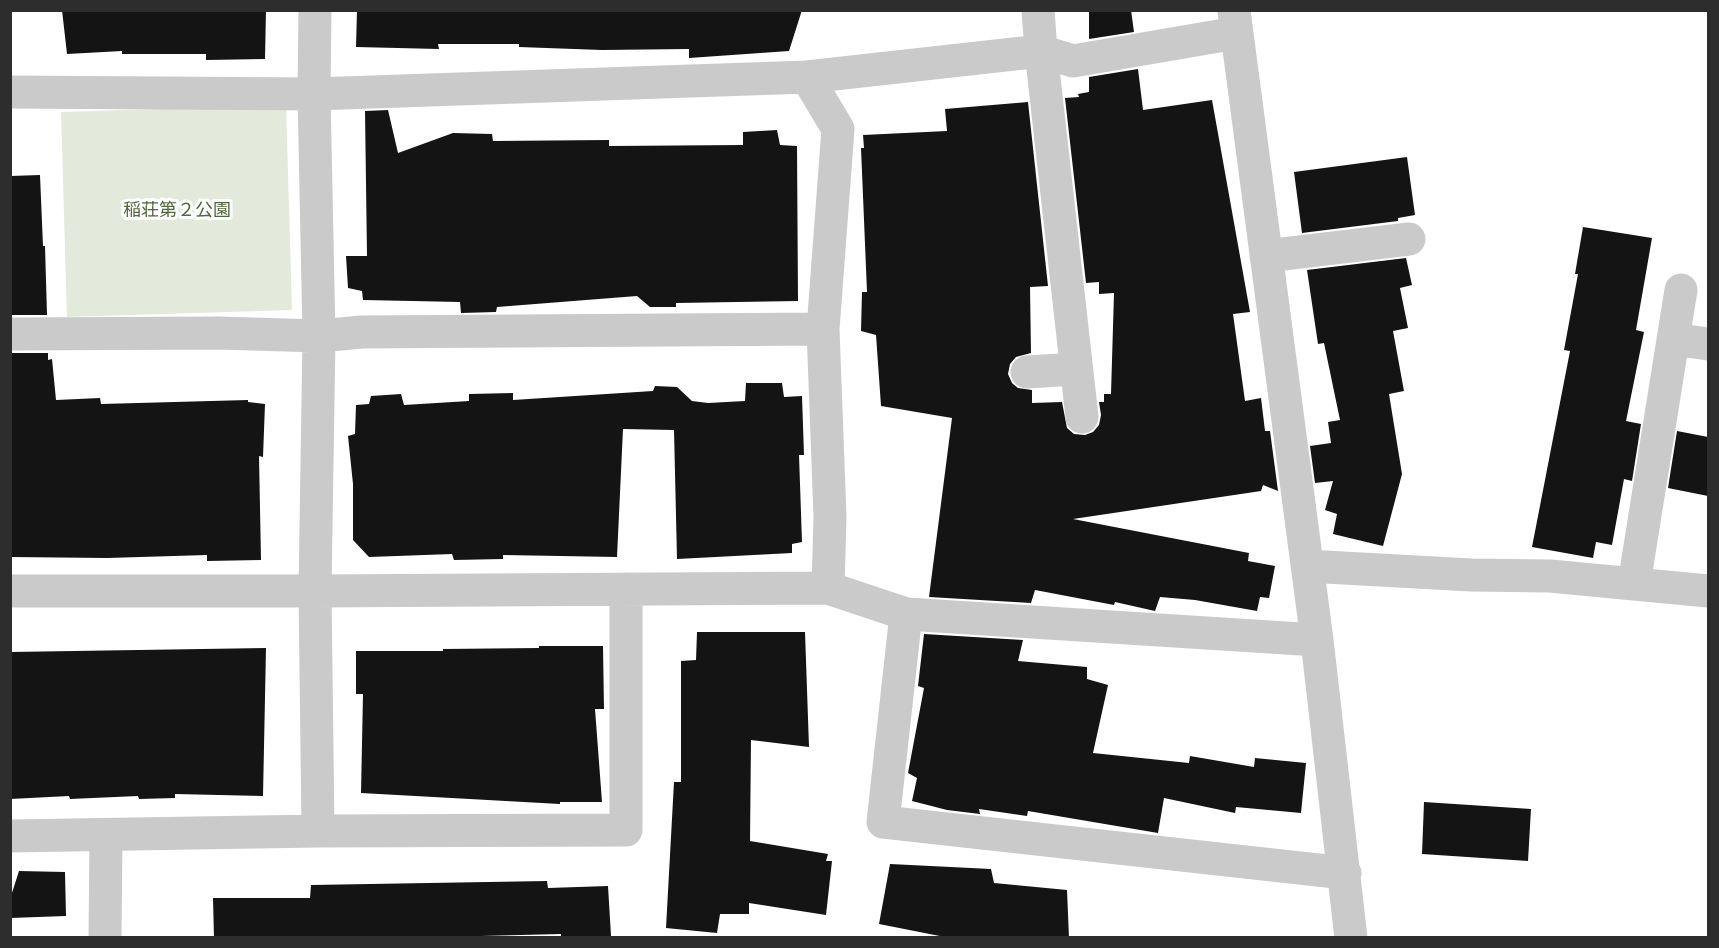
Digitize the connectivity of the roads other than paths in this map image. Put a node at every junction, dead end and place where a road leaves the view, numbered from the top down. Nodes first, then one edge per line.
1 (315, 10) edge
2 (1038, 10) edge
3 (1235, 22) edge
4 (1041, 51) junction
5 (807, 77) junction
6 (10, 92) edge
7 (314, 94) junction
8 (1409, 239) dead end
9 (1266, 256) junction
10 (1681, 290) dead end
11 (823, 329) junction
12 (10, 334) edge
13 (319, 336) junction
14 (1673, 339) junction
15 (1708, 344) edge
16 (1076, 369) junction
17 (1027, 372) dead end
18 (1082, 417) dead end
19 (1307, 566) junction
20 (1634, 584) junction
21 (828, 588) junction
22 (626, 589) junction
23 (10, 591) edge
24 (315, 591) junction
25 (1708, 591) edge
26 (906, 614) junction
27 (1317, 640) junction
28 (318, 831) junction
29 (106, 835) junction
30 (10, 836) edge
31 (1345, 873) junction
32 (105, 938) edge
33 (1352, 938) edge

1 - 7 street
2 - 4 street
3 - 4 street
3 - 9 street
4 - 5 street
4 - 16 street
5 - 7 street
5 - 11 street
6 - 7 street
7 - 13 street
8 - 9 street
9 - 19 street
10 - 14 street
11 - 13 street
11 - 21 street
12 - 13 street
13 - 24 street
14 - 15 street
14 - 20 street
16 - 17 street
16 - 18 street
19 - 20 street
19 - 27 street
20 - 25 street
21 - 22 street
21 - 26 street
22 - 24 street
22 - 28 street
23 - 24 street
24 - 28 street
26 - 27 street
26 - 31 street
27 - 31 street
28 - 29 street
29 - 30 street
29 - 32 street
31 - 33 street

